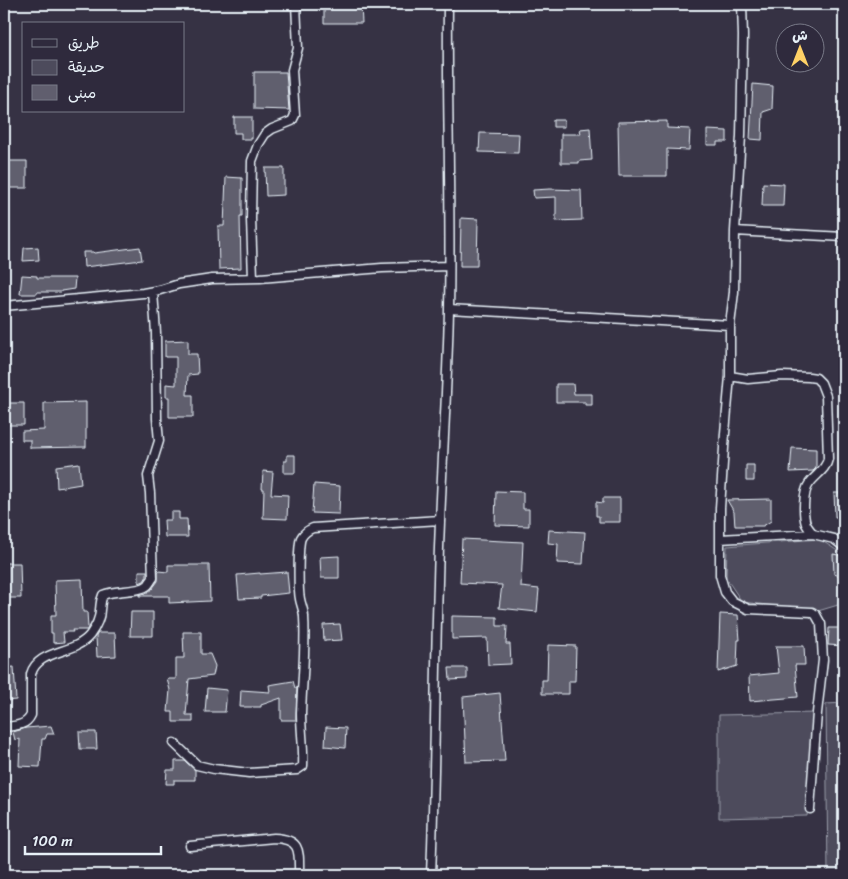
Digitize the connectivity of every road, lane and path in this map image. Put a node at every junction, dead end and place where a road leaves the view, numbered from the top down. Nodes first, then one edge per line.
1 (296, 4) edge
2 (448, 4) edge
3 (742, 4) edge
4 (734, 231) junction
5 (844, 237) edge
6 (449, 266) junction
7 (253, 278) junction
8 (152, 292) junction
9 (4, 306) edge
10 (449, 309) junction
11 (730, 325) junction
12 (730, 376) junction
13 (440, 520) junction
14 (813, 534) junction
15 (720, 539) junction
16 (844, 547) edge
17 (4, 727) edge
18 (174, 743) dead end
19 (810, 809) dead end
20 (190, 846) dead end
21 (299, 875) edge
22 (431, 875) edge

1 - 7 street
2 - 6 street
3 - 4 street
4 - 5 street
4 - 11 street
6 - 7 street
6 - 10 street
7 - 8 street
8 - 9 street
8 - 17 street
10 - 11 street
10 - 13 street
11 - 12 street
12 - 14 street
12 - 15 street
13 - 18 street
13 - 22 street
14 - 15 street
14 - 16 street
15 - 19 street
20 - 21 street

